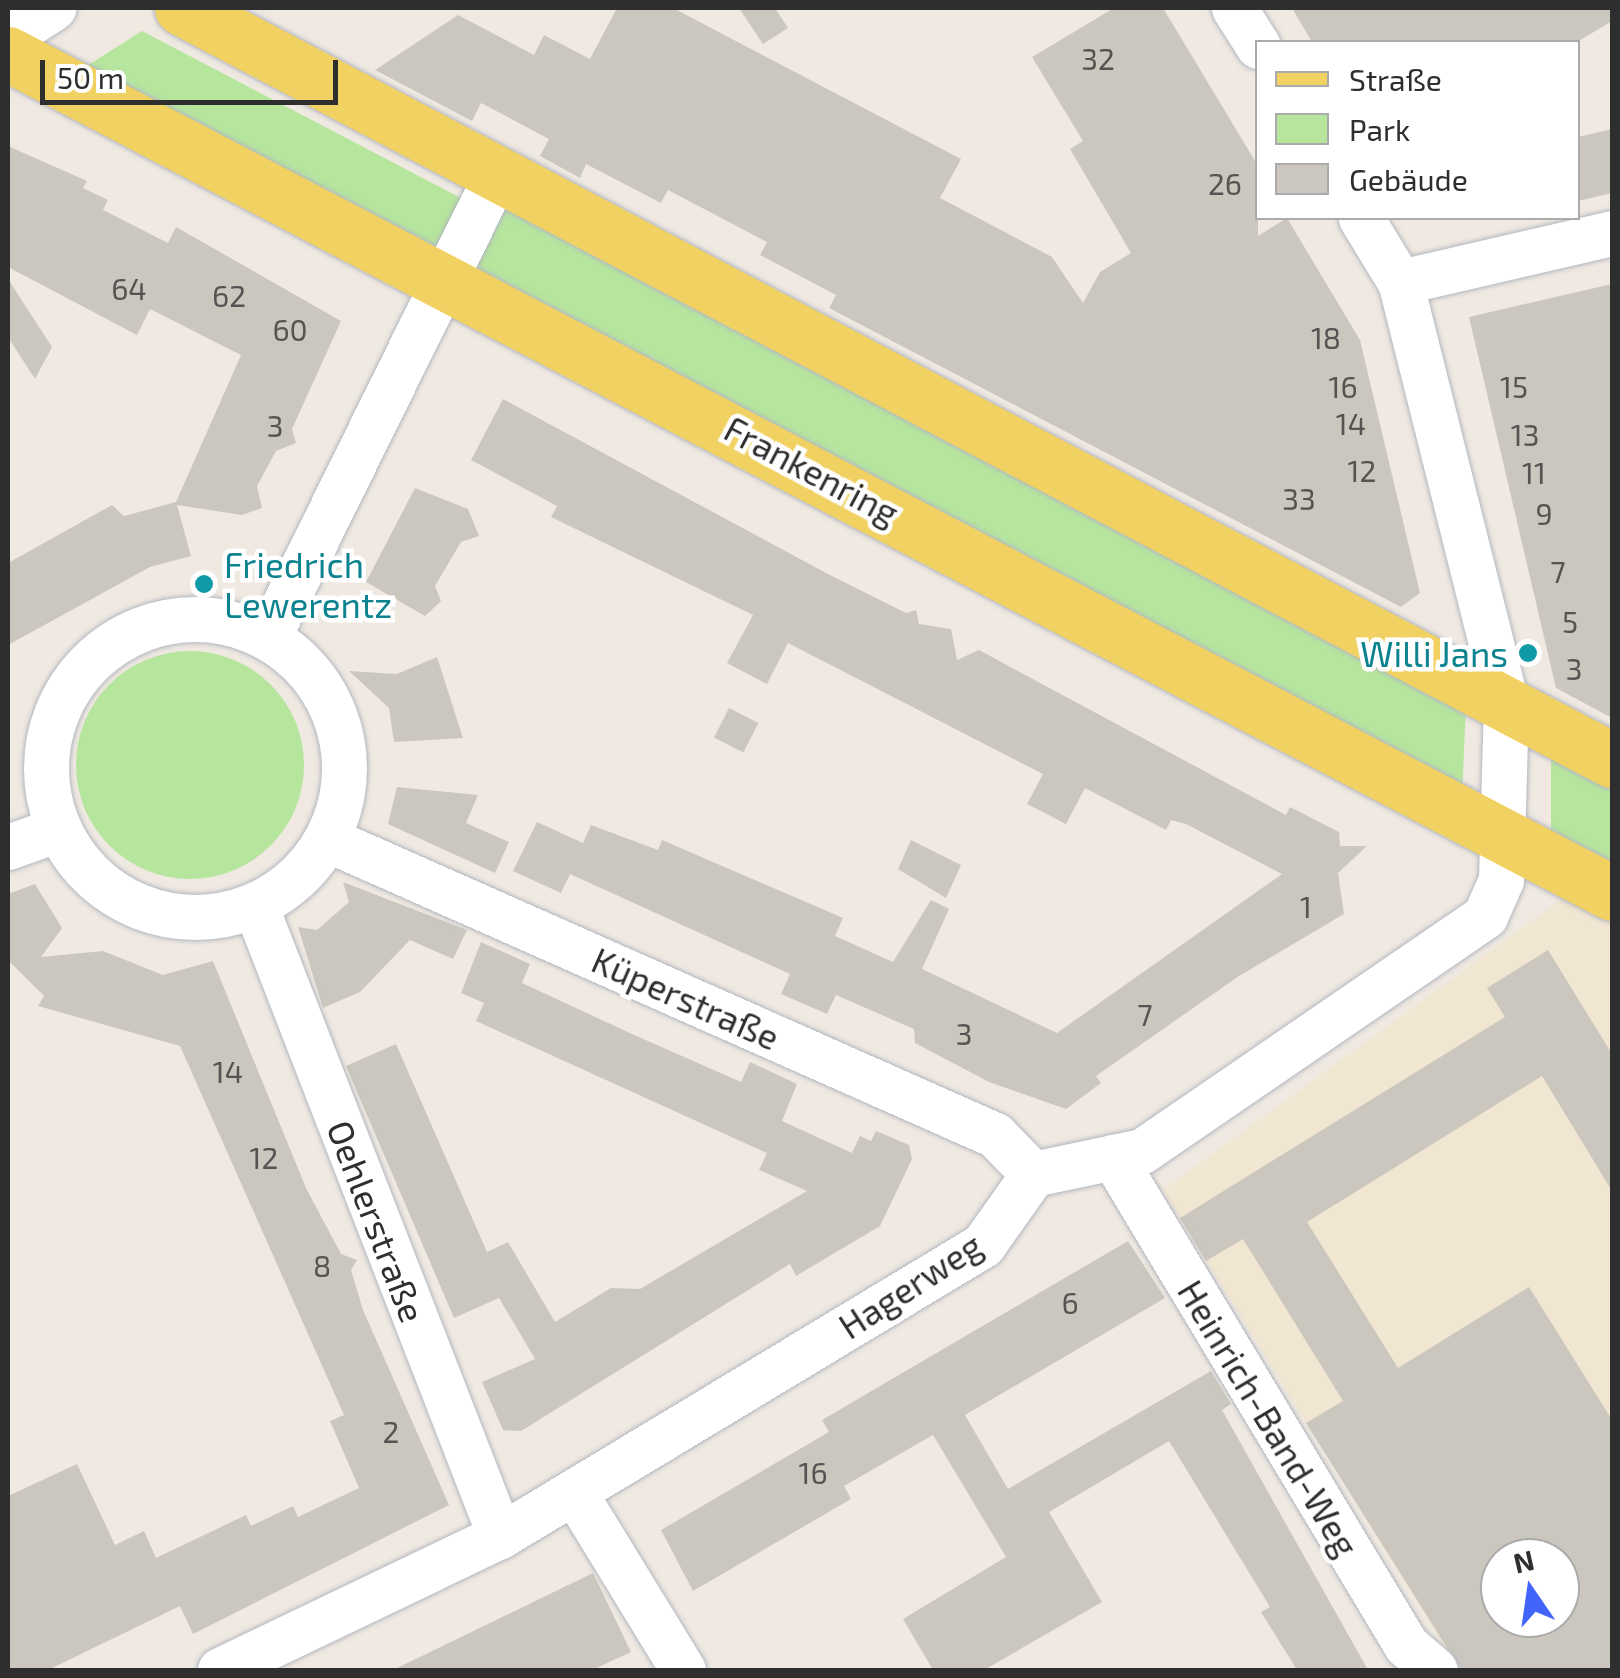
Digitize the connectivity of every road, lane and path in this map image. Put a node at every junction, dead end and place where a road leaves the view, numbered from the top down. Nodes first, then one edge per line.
1 (52, 8) edge
2 (182, 8) edge
3 (1234, 8) edge
4 (8, 37) edge
5 (1255, 41) edge
6 (8, 54) edge
7 (496, 174) junction
8 (1362, 220) edge
9 (1612, 234) edge
10 (446, 277) junction
11 (1400, 282) junction
12 (268, 638) junction
13 (1506, 703) junction
14 (1612, 760) edge
15 (58, 829) junction
16 (1501, 833) junction
17 (327, 839) junction
18 (8, 846) edge
19 (1612, 892) edge
20 (255, 905) junction
21 (1113, 1157) junction
22 (1033, 1174) junction
23 (574, 1492) junction
24 (500, 1536) junction
25 (220, 1670) edge
26 (683, 1670) edge
27 (1435, 1670) edge

1 - 4 street
2 - 7 main road
3 - 5 street
6 - 10 main road, Frankenring
7 - 10 street
7 - 13 main road
8 - 11 street
9 - 11 street
10 - 12 street
10 - 16 main road, Frankenring
11 - 13 street
12 - 15 street
12 - 17 street
13 - 14 main road
13 - 16 street
15 - 18 street
15 - 20 street
16 - 19 main road, Frankenring
16 - 21 street
17 - 20 street
17 - 22 street, Küperstraße
20 - 24 street, Oehlerstraße
21 - 22 street
21 - 27 street, Heinrich-Band-Weg
22 - 23 street, Hagerweg
23 - 24 street, Hagerweg
23 - 26 street
24 - 25 street, Hagerweg

